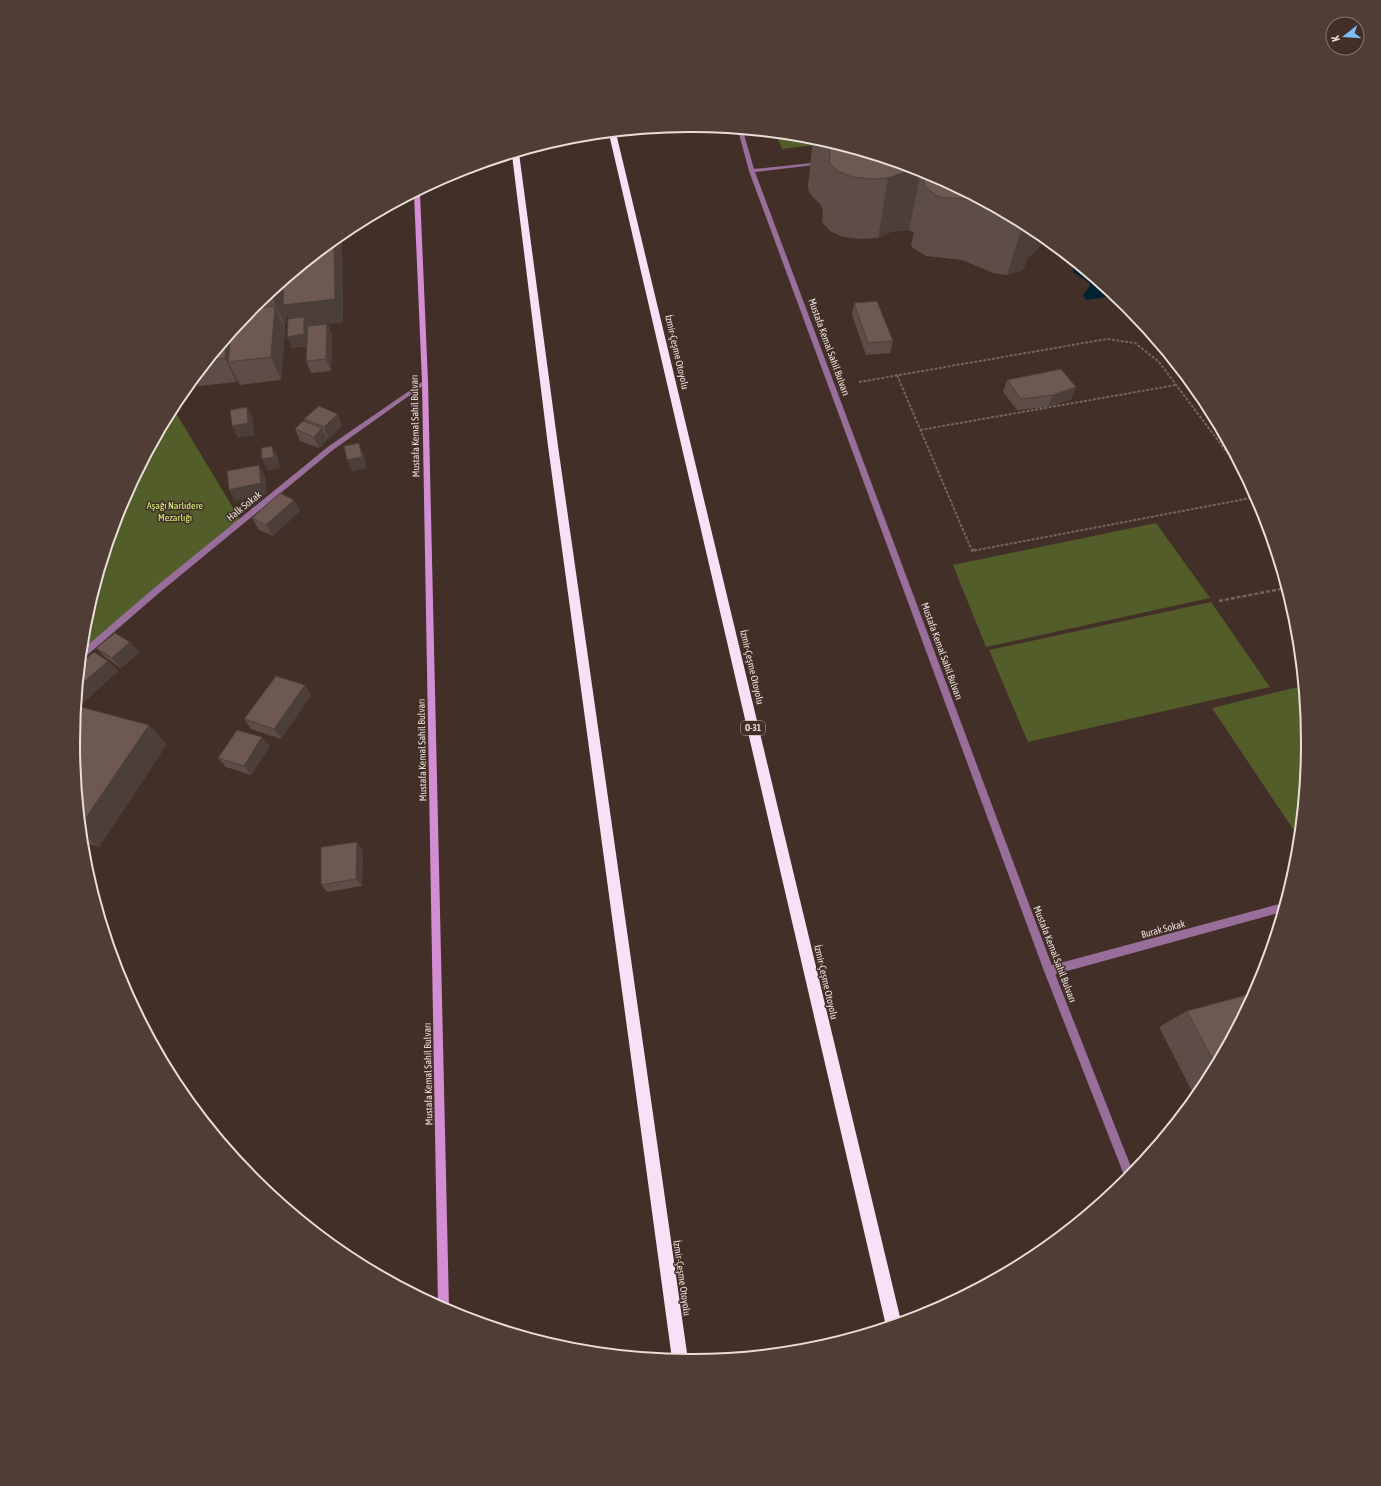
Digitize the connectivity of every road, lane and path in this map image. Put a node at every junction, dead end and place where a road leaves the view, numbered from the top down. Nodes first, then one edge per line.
1 (742, 135) edge
2 (613, 138) edge
3 (516, 158) edge
4 (829, 162) edge
5 (752, 171) junction
6 (416, 197) edge
7 (897, 375) junction
8 (425, 382) junction
9 (1176, 385) junction
10 (832, 387) junction
11 (920, 430) junction
12 (1227, 452) edge
13 (1250, 498) edge
14 (1281, 589) edge
15 (1219, 601) dead end
16 (87, 650) edge
17 (1278, 908) edge
18 (1050, 971) junction
19 (1127, 1170) edge
20 (444, 1301) edge
21 (892, 1319) edge
22 (679, 1353) edge

1 - 5 street, Mustafa Kemal Sahil Bulvarı
2 - 21 highway, İzmir-Çeşme Otoyolu / O-31
3 - 22 highway, İzmir-Çeşme Otoyolu
4 - 5 street
5 - 10 street, Mustafa Kemal Sahil Bulvarı
6 - 8 main road, Mustafa Kemal Sahil Bulvarı
7 - 9 path
7 - 10 path
7 - 11 path
8 - 16 street, Halk Sokak
8 - 20 main road, Mustafa Kemal Sahil Bulvarı
9 - 11 path
9 - 12 path
10 - 18 street, Mustafa Kemal Sahil Bulvarı
11 - 13 path
14 - 15 path
17 - 18 street, Burak Sokak
18 - 19 street, Mustafa Kemal Sahil Bulvarı

